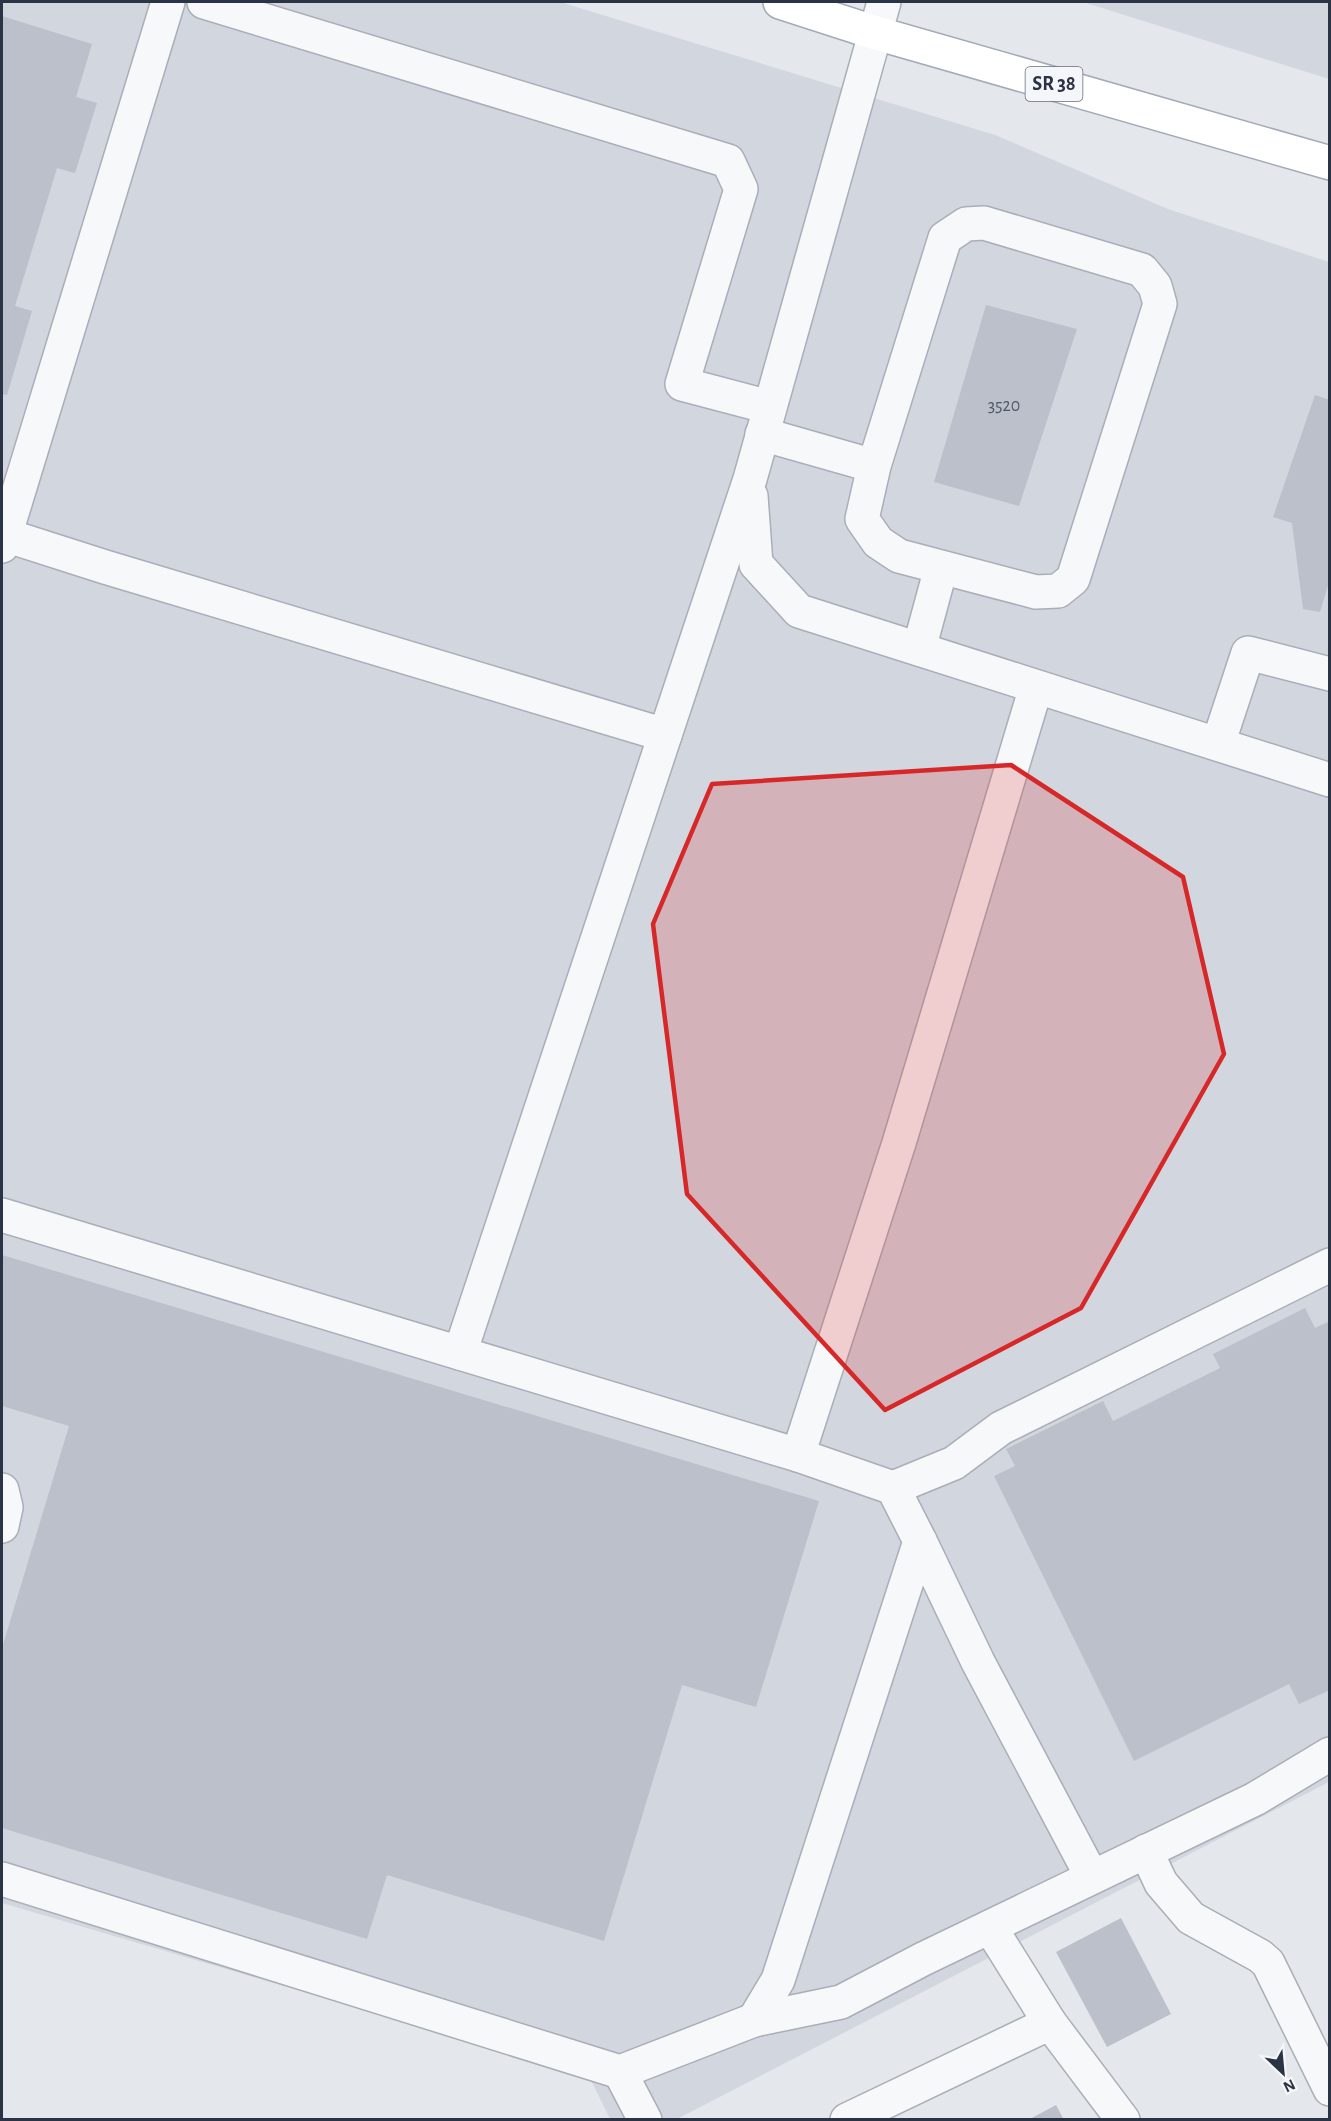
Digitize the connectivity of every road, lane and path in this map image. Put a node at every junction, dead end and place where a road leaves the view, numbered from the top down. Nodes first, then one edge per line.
1 (168, 2) edge
2 (204, 2) edge
3 (780, 2) edge
4 (885, 2) edge
5 (876, 33) junction
6 (1329, 163) edge
7 (766, 420) junction
8 (874, 466) junction
9 (750, 479) junction
10 (3, 541) edge
11 (941, 567) junction
12 (919, 649) junction
13 (1329, 674) edge
14 (1036, 687) junction
15 (665, 735) junction
16 (1218, 744) junction
17 (1329, 780) edge
18 (2, 1215) edge
19 (1329, 1265) edge
20 (460, 1353) junction
21 (798, 1455) junction
22 (892, 1488) junction
23 (2, 1490) edge
24 (2, 1526) edge
25 (920, 1541) junction
26 (1329, 1754) edge
27 (1146, 1851) junction
28 (1092, 1877) junction
29 (2, 1880) edge
30 (990, 1927) junction
31 (754, 2020) junction
32 (1050, 2023) junction
33 (620, 2073) junction
34 (1329, 2089) edge
35 (645, 2120) edge
36 (848, 2120) edge
37 (1123, 2120) edge

1 - 10 lane
2 - 7 lane
3 - 5 main road, SR 38
4 - 5 lane
5 - 6 main road, SR 38
5 - 7 lane
7 - 8 lane
7 - 9 lane
8 - 11 lane
8 - 11 lane
9 - 12 lane
9 - 15 lane
10 - 15 lane
11 - 12 lane
12 - 14 lane
13 - 16 lane
14 - 16 lane
14 - 21 lane
15 - 20 lane
16 - 17 lane
18 - 20 lane
19 - 22 lane
20 - 21 lane
21 - 22 lane
22 - 25 lane
23 - 24 lane
25 - 28 lane
25 - 31 lane
26 - 27 lane
27 - 28 lane
27 - 34 lane
28 - 30 lane
29 - 33 lane
30 - 31 lane
30 - 32 lane
31 - 33 lane
32 - 36 lane
32 - 37 lane
33 - 35 lane

